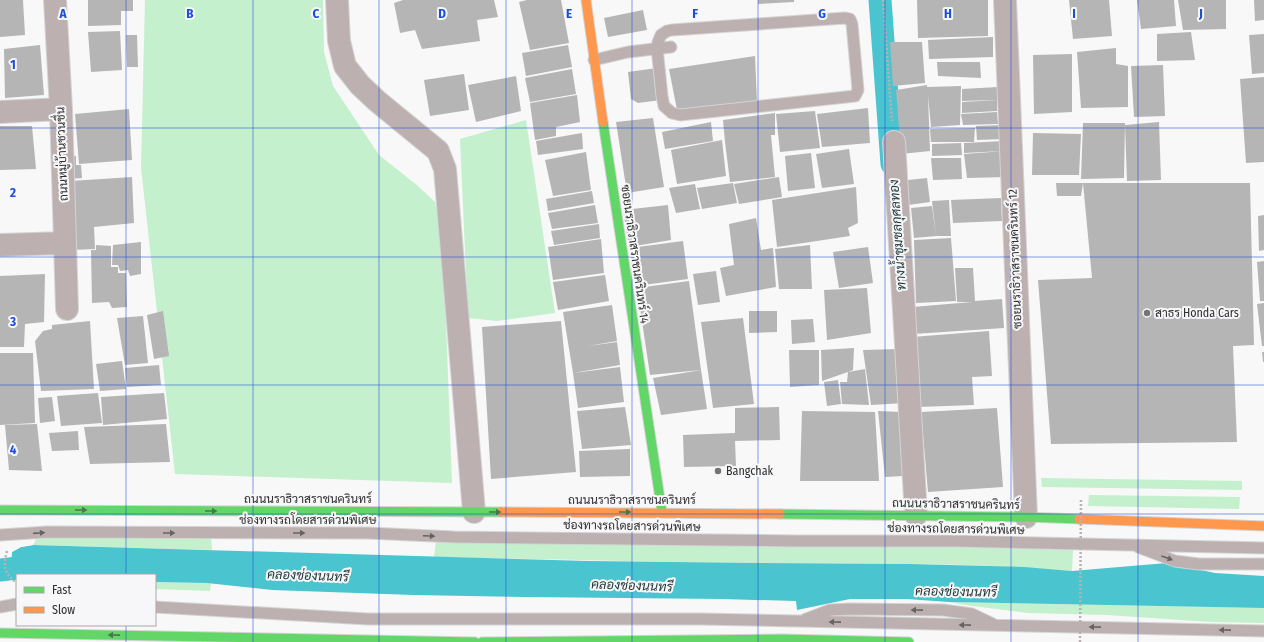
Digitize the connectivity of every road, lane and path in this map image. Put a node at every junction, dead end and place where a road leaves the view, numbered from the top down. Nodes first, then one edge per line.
1 (55, 0) edge
2 (337, 0) edge
3 (586, 0) edge
4 (883, 0) edge
5 (1005, 0) edge
6 (671, 47) dead end
7 (657, 48) junction
8 (594, 60) junction
9 (61, 108) junction
10 (0, 112) edge
11 (894, 142) joint
12 (65, 243) junction
13 (0, 245) edge
14 (67, 309) dead end
15 (1081, 498) dead end
16 (0, 510) edge
17 (474, 512) junction
18 (662, 512) junction
19 (916, 515) junction
20 (1026, 517) junction
21 (1264, 526) edge
22 (0, 535) edge
23 (1130, 544) junction
24 (11, 546) dead end
25 (1264, 548) edge
26 (1264, 564) edge
27 (16, 582) edge
28 (16, 604) edge
29 (0, 607) edge
30 (156, 607) edge
31 (1264, 631) edge
32 (0, 633) edge
33 (52, 638) edge
34 (783, 641) edge
35 (475, 642) edge
36 (482, 642) edge
37 (909, 642) edge
38 (1080, 642) edge

1 - 9 street, ถนนหมู่บ้านชวนชื่น
2 - 17 street
3 - 8 main road, ซอยนราธิวาสราชนครินทร์ 14
4 - 11 path
5 - 20 street, ซอยนราธิวาสราชนครินทร์ 12
6 - 7 lane
7 - 7 lane
7 - 8 lane
8 - 18 main road, ซอยนราธิวาสราชนครินทร์ 14
9 - 10 street
9 - 12 street, ถนนหมู่บ้านชวนชื่น
11 - 19 street
12 - 13 street
12 - 14 street, ถนนหมู่บ้านชวนชื่น
15 - 38 path, bridge
16 -> 17 main road, ถนนนราธิวาสราชนครินทร์
17 -> 18 main road, ถนนนราธิวาสราชนครินทร์
18 - 19 main road, ถนนนราธิวาสราชนครินทร์
19 - 20 main road, ถนนนราธิวาสราชนครินทร์
20 - 21 main road, ถนนนราธิวาสราชนครินทร์
22 -> 23 lane, ช่องทางรถโดยสารด่วนพิเศษ
23 - 25 lane, ช่องทางรถโดยสารด่วนพิเศษ
23 -> 26 lane
24 - 27 path
28 - 29 lane
31 -> 30 lane
32 - 33 main road
35 -> 33 main road
34 - 36 main road
34 - 37 main road

